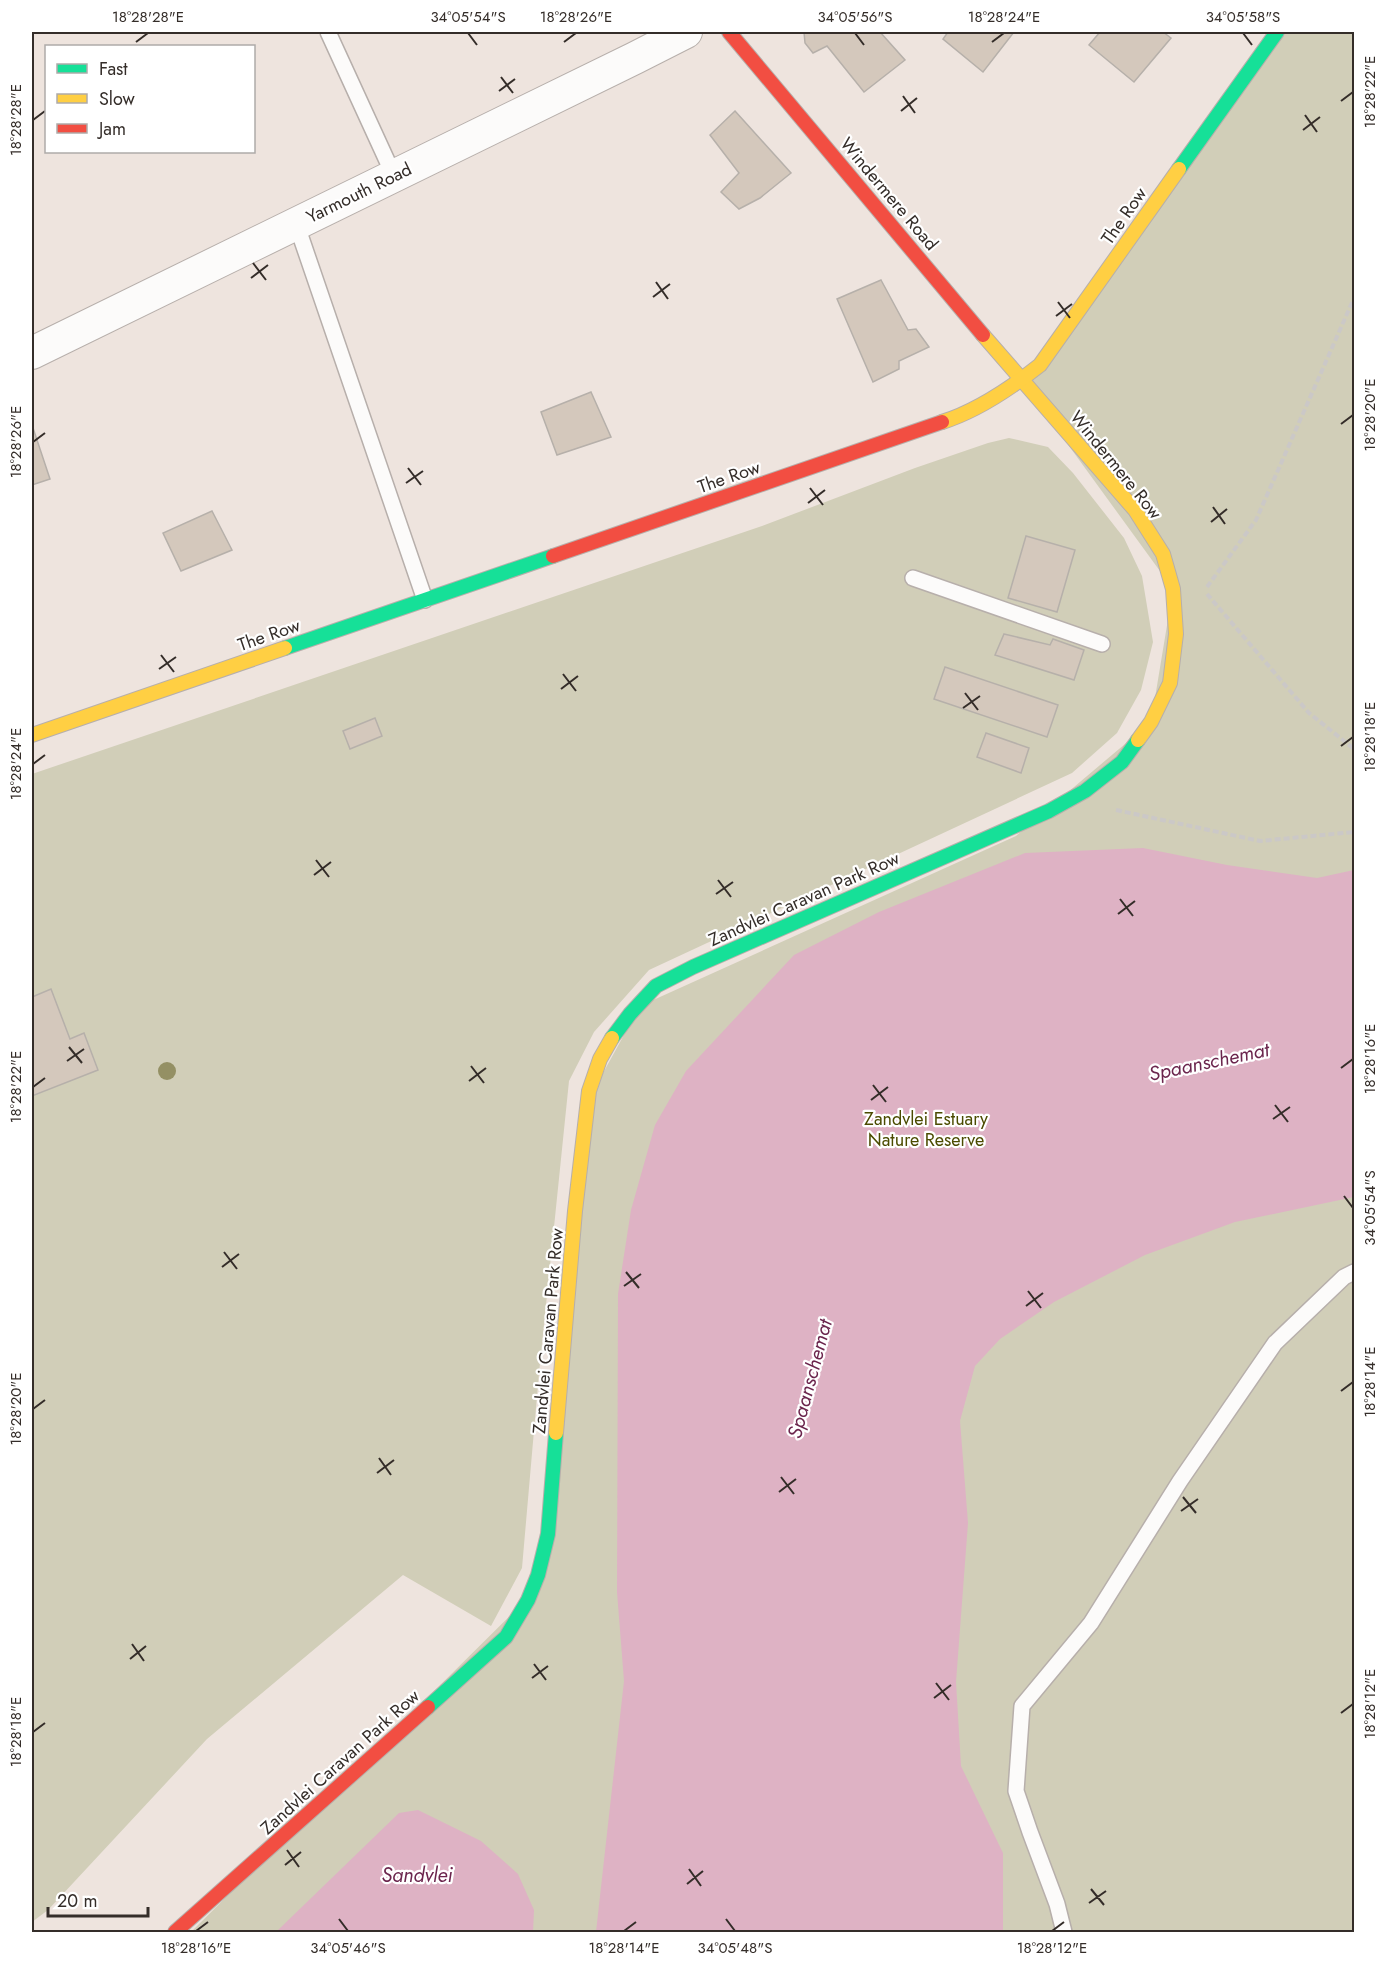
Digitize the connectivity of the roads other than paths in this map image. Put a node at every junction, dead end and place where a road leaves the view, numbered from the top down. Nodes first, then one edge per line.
1 (328, 32) edge
2 (686, 32) edge
3 (729, 32) edge
4 (1278, 32) edge
5 (394, 176) junction
6 (296, 223) junction
7 (32, 353) edge
8 (1021, 380) junction
9 (914, 578) dead end
10 (425, 600) junction
11 (1102, 644) dead end
12 (32, 735) edge
13 (1012, 827) joint
14 (1354, 1272) edge
15 (175, 1932) edge
16 (1064, 1932) edge

1 - 5 lane
2 - 5 street, Yarmouth Road
3 - 8 street, Windermere Road
4 - 8 street, The Row
5 - 6 street, Yarmouth Road
6 - 7 street, Yarmouth Road
6 - 10 lane
8 - 10 street, The Row
8 - 13 street, Windermere Row
9 - 11 lane
10 - 12 street, The Row
13 - 15 street, Zandvlei Caravan Park Row
14 - 16 lane

